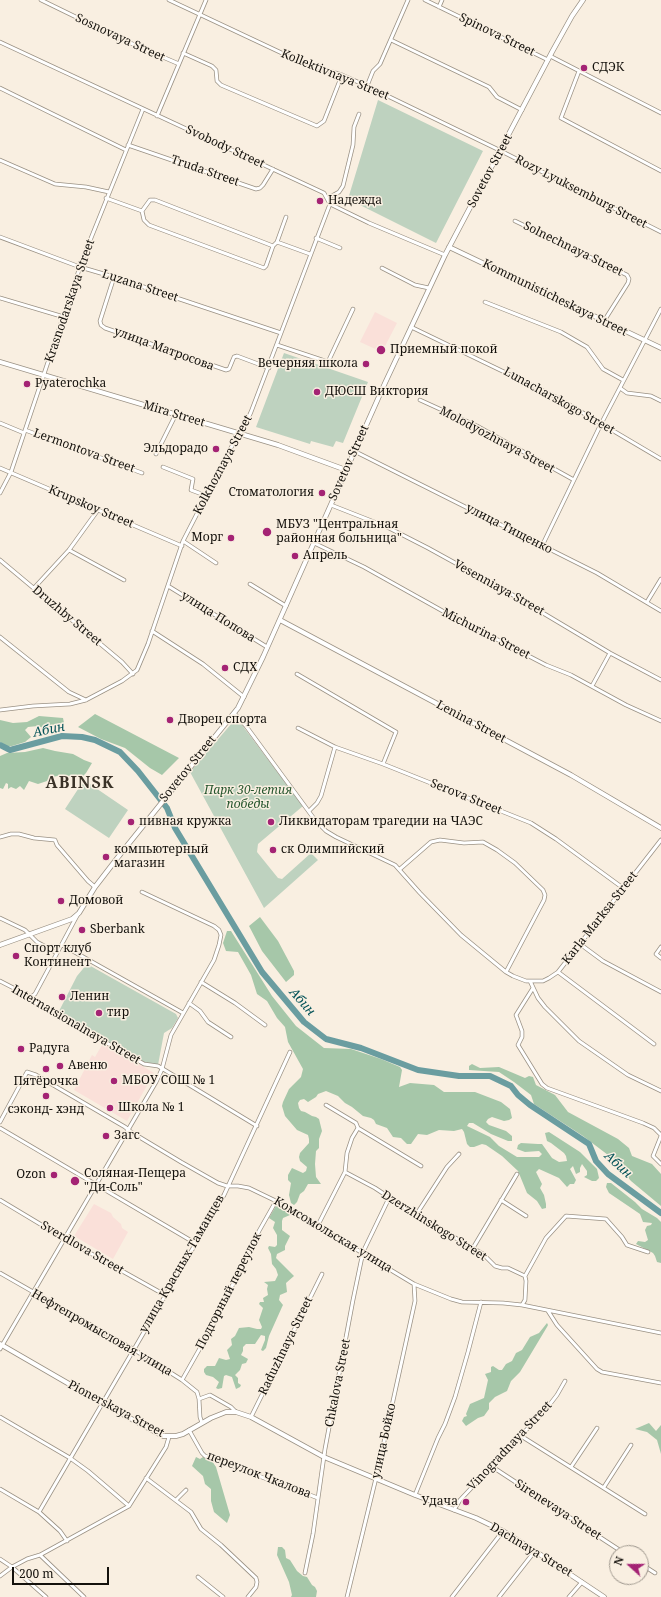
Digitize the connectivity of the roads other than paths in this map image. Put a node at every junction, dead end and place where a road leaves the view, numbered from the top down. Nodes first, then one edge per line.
1 (40, 0) edge
2 (169, 0) edge
3 (206, 0) edge
4 (408, 0) edge
5 (425, 0) edge
6 (442, 0) edge
7 (583, 0) edge
8 (439, 7) junction
9 (200, 15) junction
10 (391, 40) junction
11 (0, 42) edge
12 (183, 53) junction
13 (550, 56) junction
14 (548, 60) junction
15 (179, 64) junction
16 (579, 71) junction
17 (342, 75) junction
18 (367, 86) junction
19 (0, 88) edge
20 (143, 110) junction
21 (522, 110) junction
22 (661, 113) edge
23 (359, 114) dead end
24 (157, 116) junction
25 (128, 145) junction
26 (126, 150) junction
27 (501, 152) junction
28 (0, 160) edge
29 (273, 169) junction
30 (661, 171) edge
31 (109, 192) junction
32 (106, 198) junction
33 (328, 198) junction
34 (330, 204) junction
35 (142, 211) junction
36 (286, 217) dead end
37 (515, 221) dead end
38 (661, 232) edge
39 (0, 237) edge
40 (316, 238) junction
41 (277, 242) junction
42 (273, 246) junction
43 (449, 247) junction
44 (340, 248) dead end
45 (310, 254) junction
46 (446, 254) junction
47 (80, 267) junction
48 (382, 268) dead end
49 (114, 277) junction
50 (430, 288) junction
51 (0, 298) edge
52 (485, 302) dead end
53 (353, 309) dead end
54 (661, 309) edge
55 (64, 317) junction
56 (604, 321) junction
57 (411, 327) junction
58 (281, 333) junction
59 (644, 340) junction
60 (277, 345) junction
61 (661, 348) edge
62 (0, 362) edge
63 (268, 368) junction
64 (45, 375) junction
65 (623, 380) junction
66 (620, 388) junction
67 (420, 400) dead end
68 (661, 400) edge
69 (176, 414) junction
70 (0, 423) edge
71 (601, 424) junction
72 (25, 431) junction
73 (240, 434) junction
74 (354, 452) junction
75 (156, 454) dead end
76 (661, 459) edge
77 (163, 467) dead end
78 (0, 468) edge
79 (346, 470) junction
80 (11, 472) junction
81 (142, 473) dead end
82 (574, 480) junction
83 (0, 493) edge
84 (207, 496) junction
85 (331, 505) junction
86 (98, 510) junction
87 (184, 541) junction
88 (314, 543) junction
89 (182, 546) junction
90 (542, 546) junction
91 (69, 550) junction
92 (0, 560) edge
93 (216, 563) dead end
94 (661, 579) edge
95 (124, 580) dead end
96 (250, 584) dead end
97 (168, 586) junction
98 (34, 588) junction
99 (648, 602) junction
100 (286, 606) junction
101 (661, 611) edge
102 (280, 620) junction
103 (152, 631) junction
104 (0, 637) edge
105 (267, 647) junction
106 (610, 653) junction
107 (133, 674) junction
108 (297, 674) dead end
109 (661, 680) edge
110 (592, 686) junction
111 (244, 697) junction
112 (86, 700) junction
113 (0, 710) edge
114 (234, 713) junction
115 (661, 721) edge
116 (298, 728) dead end
117 (335, 747) junction
118 (384, 764) junction
119 (309, 811) junction
120 (661, 828) edge
121 (0, 837) edge
122 (661, 840) edge
123 (400, 869) junction
124 (95, 887) junction
125 (623, 888) junction
126 (142, 892) dead end
127 (79, 913) junction
128 (0, 918) edge
129 (29, 934) junction
130 (0, 944) edge
131 (62, 944) junction
132 (580, 944) junction
133 (661, 947) edge
134 (57, 953) junction
135 (661, 958) edge
136 (506, 972) junction
137 (558, 972) junction
138 (0, 981) edge
139 (201, 982) junction
140 (530, 982) junction
141 (533, 988) junction
142 (661, 992) edge
143 (31, 997) junction
144 (189, 1003) junction
145 (183, 1013) junction
146 (265, 1025) dead end
147 (231, 1037) dead end
148 (654, 1044) dead end
149 (290, 1052) dead end
150 (162, 1069) junction
151 (661, 1091) edge
152 (326, 1105) dead end
153 (0, 1122) edge
154 (257, 1126) junction
155 (0, 1128) edge
156 (358, 1128) junction
157 (128, 1130) junction
158 (661, 1135) edge
159 (459, 1154) dead end
160 (661, 1164) edge
161 (421, 1166) dead end
162 (345, 1172) junction
163 (517, 1174) dead end
164 (96, 1185) junction
165 (227, 1186) junction
166 (389, 1198) junction
167 (0, 1200) edge
168 (501, 1200) junction
169 (276, 1201) junction
170 (416, 1215) junction
171 (526, 1216) dead end
172 (318, 1225) junction
173 (64, 1239) junction
174 (195, 1243) junction
175 (473, 1248) junction
176 (363, 1252) junction
177 (648, 1252) dead end
178 (0, 1273) edge
179 (322, 1274) dead end
180 (525, 1276) junction
181 (414, 1284) junction
182 (34, 1293) junction
183 (164, 1295) junction
184 (481, 1302) junction
185 (522, 1305) junction
186 (548, 1311) junction
187 (661, 1333) edge
188 (1, 1346) edge
189 (133, 1349) junction
190 (182, 1380) junction
191 (565, 1381) dead end
192 (661, 1383) edge
193 (199, 1399) junction
194 (102, 1403) junction
195 (236, 1412) junction
196 (0, 1417) edge
197 (251, 1417) junction
198 (202, 1423) junction
199 (597, 1428) dead end
200 (189, 1430) junction
201 (521, 1436) junction
202 (169, 1437) junction
203 (631, 1445) dead end
204 (324, 1457) junction
205 (70, 1458) junction
206 (491, 1466) junction
207 (571, 1467) junction
208 (146, 1478) junction
209 (376, 1478) junction
210 (604, 1487) junction
211 (0, 1489) edge
212 (186, 1490) dead end
213 (415, 1495) junction
214 (318, 1498) junction
215 (176, 1500) junction
216 (129, 1506) junction
217 (454, 1510) junction
218 (39, 1512) junction
219 (645, 1514) dead end
220 (503, 1531) junction
221 (66, 1541) junction
222 (612, 1545) edge
223 (535, 1551) junction
224 (40, 1555) junction
225 (0, 1559) edge
226 (12, 1567) junction
227 (649, 1569) edge
228 (305, 1573) dead end
229 (655, 1573) dead end
230 (0, 1576) edge
231 (198, 1576) dead end
232 (582, 1582) junction
233 (46, 1597) edge
234 (84, 1597) edge
235 (223, 1597) edge
236 (248, 1597) edge
237 (347, 1597) edge
238 (452, 1597) edge
239 (499, 1597) edge
240 (569, 1597) edge
241 (604, 1597) edge

1 - 15 street, Sosnovaya Street
2 - 9 street, Kollektivnaya Street
3 - 9 street
4 - 10 street
5 - 8 street, Spinova Street
6 - 8 street
7 - 13 main road, Sovetov Street
8 - 14 street, Spinova Street
9 - 12 street
9 - 17 street, Kollektivnaya Street
10 - 18 street
10 - 21 street
11 - 20 street, Svobody Street
12 - 15 street
12 - 17 street, Sosnovaya Street
13 - 14 main road, Sovetov Street
13 - 16 street
14 - 21 main road, Sovetov Street
15 - 24 street
16 - 22 street
16 - 30 street
17 - 18 street, Kollektivnaya Street
18 - 27 street, Kollektivnaya Street
19 - 26 street
20 - 24 street, Svobody Street
20 - 25 street, Krasnodarskaya Street
21 - 27 main road, Sovetov Street
23 - 33 street
24 - 29 street, Svobody Street
25 - 26 street, Krasnodarskaya Street
25 - 29 street, Truda Street
26 - 31 street, Krasnodarskaya Street
27 - 38 street, Rozy Lyuksemburg Street
27 - 43 main road, Sovetov Street
28 - 31 street
29 - 33 street, Svobody Street
31 - 32 street, Krasnodarskaya Street
32 - 35 street
32 - 47 street, Krasnodarskaya Street
33 - 34 street
34 - 40 street, Kolkhoznaya Street
34 - 46 street
35 - 42 street
35 - 42 street
36 - 41 street
37 - 56 street, Solnechnaya Street
39 - 47 street, Luzana Street
40 - 44 street
40 - 45 street, Kolkhoznaya Street
41 - 42 street
41 - 45 street
43 - 46 main road, Sovetov Street
43 - 56 main road, Kommunisticheskaya Street
45 - 58 street, Kolkhoznaya Street
46 - 50 main road, Sovetov Street
47 - 49 street, Luzana Street
47 - 55 street, Krasnodarskaya Street
48 - 50 street
49 - 58 street, Luzana Street
49 - 63 street, улица Матросова
50 - 57 main road, Sovetov Street
51 - 55 street
52 - 65 street
53 - 60 street
54 - 59 street
55 - 64 street, Krasnodarskaya Street
56 - 59 main road, Kommunisticheskaya Street
57 - 71 street, Lunacharskogo Street
57 - 74 main road, Sovetov Street
58 - 60 street, Kolkhoznaya Street
59 - 61 main road, Kommunisticheskaya Street
59 - 65 street
60 - 63 street, Kolkhoznaya Street
62 - 64 main road, Mira Street
63 - 73 street, Kolkhoznaya Street
64 - 69 main road, Mira Street
64 - 72 street, Krasnodarskaya Street
65 - 66 street
66 - 68 street
66 - 71 street
67 - 82 street, Molodyozhnaya Street
69 - 73 main road, Mira Street
69 - 75 street
70 - 72 street, Lermontova Street
71 - 76 street, Lunacharskogo Street
71 - 82 street
72 - 80 street, Krasnodarskaya Street
72 - 81 street, Lermontova Street
73 - 79 main road, Mira Street
73 - 84 street, Kolkhoznaya Street
74 - 79 main road, Sovetov Street
74 - 90 street, улица Тищенко
77 - 84 street
78 - 80 street, Krupskoy Street
79 - 85 main road, Sovetov Street
80 - 83 street, Krasnodarskaya Street
80 - 86 street, Krupskoy Street
82 - 90 street
84 - 87 street, Kolkhoznaya Street
85 - 88 main road, Sovetov Street
85 - 106 street, Vesenniaya Street
86 - 89 street, Krupskoy Street
86 - 91 street
87 - 89 street, Kolkhoznaya Street
87 - 93 street
88 - 100 main road, Sovetov Street
88 - 110 street, Michurina Street
89 - 97 street, Kolkhoznaya Street
90 - 99 street, улица Тищенко
91 - 95 street
91 - 98 street
92 - 98 street, Druzhby Street
94 - 99 street
96 - 100 street
97 - 103 street, Kolkhoznaya Street
97 - 105 street, улица Попова
98 - 107 street, Druzhby Street
99 - 101 street, улица Тищенко
100 - 102 main road, Sovetov Street
102 - 105 main road, Sovetov Street
102 - 120 main road, Lenina Street
103 - 107 street, Kolkhoznaya Street
103 - 111 street
104 - 112 street
105 - 111 main road, Sovetov Street
106 - 109 street, Vesenniaya Street
106 - 110 street
107 - 112 street, Kolkhoznaya Street
108 - 118 street
110 - 115 street, Michurina Street
111 - 114 main road, Sovetov Street
112 - 113 street, Kolkhoznaya Street
114 - 119 street
114 - 124 main road, Sovetov Street
116 - 117 street, Serova Street
117 - 118 street, Serova Street
117 - 119 street
118 - 125 street, Serova Street
119 - 123 street
121 - 124 street
122 - 125 street, Karla Marksa Street
123 - 136 street
123 - 136 street
124 - 127 main road, Sovetov Street
125 - 132 street, Karla Marksa Street
126 - 139 street
127 - 129 main road, Sovetov Street
127 - 131 street
128 - 129 street
129 - 130 main road, Sovetov Street
129 - 134 street
131 - 134 street
131 - 145 street
132 - 137 street, Karla Marksa Street
132 - 142 street
133 - 135 street
134 - 143 street
136 - 140 street
137 - 140 street, Karla Marksa Street
137 - 148 street
138 - 143 street, Internatsionalnaya Street
139 - 144 street
139 - 146 street
140 - 141 street
141 - 151 street
141 - 158 street
143 - 150 street, Internatsionalnaya Street
144 - 145 street
144 - 147 street
145 - 150 street
149 - 154 street, улица Красных Таманцев
150 - 154 street, Internatsionalnaya Street
150 - 157 street
152 - 156 street
153 - 157 street, Комсомольская улица
154 - 165 street, улица Красных Таманцев
155 - 164 street
156 - 161 street
156 - 162 street
157 - 164 street
157 - 165 street, Комсомольская улица
158 - 160 street
159 - 170 street
162 - 166 street, Dzerzhinskogo Street
162 - 172 street
163 - 168 street
164 - 173 street
164 - 174 street
165 - 169 street, Комсомольская улица
165 - 174 street, улица Красных Таманцев
166 - 170 street, Dzerzhinskogo Street
166 - 176 street, Chkalova Street
167 - 173 street, Sverdlova Street
168 - 171 street
168 - 175 street
169 - 172 street, Комсомольская улица
169 - 190 street, Подгорный переулок
170 - 175 street, Dzerzhinskogo Street
172 - 176 street, Комсомольская улица
173 - 182 street
173 - 183 street, Sverdlova Street
174 - 183 street, улица Красных Таманцев
175 - 180 street, Dzerzhinskogo Street
176 - 181 street, Комсомольская улица
176 - 204 street, Chkalova Street
177 - 180 street
178 - 182 street, Нефтепромысловая улица
179 - 197 street, Raduzhnaya Street
180 - 185 street
181 - 184 street, Комсомольская улица
181 - 209 street, улица Бойко
182 - 188 street
182 - 189 street, Нефтепромысловая улица
183 - 189 street, улица Красных Таманцев
184 - 185 street, Комсомольская улица
184 - 213 street
185 - 186 street, Комсомольская улица
186 - 187 street, Комсомольская улица
186 - 192 street
188 - 194 main road, Pionerskaya Street
189 - 190 street, Нефтепромысловая улица
189 - 194 street, улица Красных Таманцев
190 - 193 street, Нефтепромысловая улица
191 - 201 street, Vinogradnaya Street
193 - 195 street
193 - 198 street
194 - 202 main road, Pionerskaya Street
194 - 205 street, улица Красных Таманцев
195 - 197 main road
195 - 198 main road, Pionerskaya Street
196 - 205 street
197 - 204 main road
198 - 200 main road, Pionerskaya Street
199 - 207 street
200 - 202 main road, Pionerskaya Street
200 - 214 street, переулок Чкалова
201 - 206 street, Vinogradnaya Street
201 - 207 street
202 - 208 street
203 - 210 street
204 - 209 main road
204 - 214 street, Chkalova Street
205 - 216 street
205 - 218 street, улица Красных Таманцев
206 - 217 street, Vinogradnaya Street
206 - 222 street, Sirenevaya Street
207 - 210 street
208 - 215 street
208 - 216 street
209 - 213 main road
209 - 237 street, улица Бойко
210 - 219 street
211 - 218 street
212 - 215 street
213 - 217 main road
214 - 228 street, Chkalova Street
215 - 236 street
216 - 221 street
217 - 220 main road, Dachnaya Street
218 - 221 street
220 - 223 main road, Dachnaya Street
220 - 238 street
221 - 224 street
223 - 232 main road, Dachnaya Street
223 - 239 street
224 - 226 street
224 - 234 street
225 - 226 street
226 - 230 street
226 - 233 street
227 - 229 street
231 - 235 street
232 - 240 street
232 - 241 main road, Dachnaya Street

